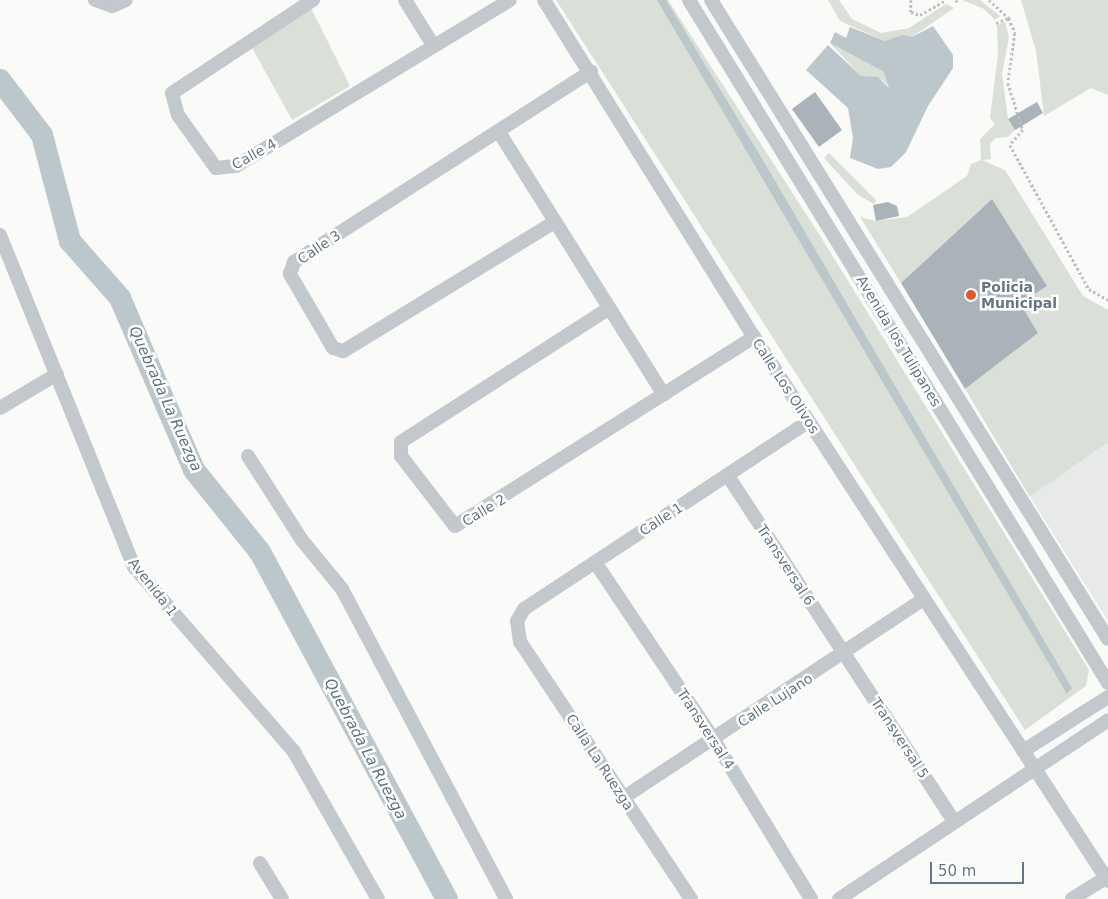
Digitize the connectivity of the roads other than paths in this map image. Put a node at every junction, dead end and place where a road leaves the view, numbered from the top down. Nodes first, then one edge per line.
1 (95, 0) edge
2 (126, 0) edge
3 (312, 0) edge
4 (405, 0) edge
5 (510, 0) edge
6 (544, 0) edge
7 (690, 0) edge
8 (711, 0) edge
9 (433, 45) junction
10 (591, 71) junction
11 (499, 132) junction
12 (553, 223) junction
13 (0, 235) edge
14 (608, 308) junction
15 (908, 315) junction
16 (890, 326) junction
17 (754, 337) junction
18 (57, 374) junction
19 (664, 394) junction
20 (0, 408) edge
21 (809, 421) junction
22 (248, 456) dead end
23 (728, 476) junction
24 (595, 562) junction
25 (924, 599) junction
26 (517, 621) joint
27 (1108, 639) edge
28 (845, 654) junction
29 (1108, 683) edge
30 (1108, 697) edge
31 (1108, 720) edge
32 (714, 740) junction
33 (1023, 751) junction
34 (1035, 769) junction
35 (623, 798) junction
36 (954, 822) junction
37 (260, 863) dead end
38 (1107, 880) edge
39 (282, 899) edge
40 (378, 899) edge
41 (506, 899) edge
42 (692, 899) edge
43 (811, 899) edge
44 (839, 899) edge
45 (1072, 899) edge

1 - 2 street
3 - 9 street, Calle 4
4 - 9 street
5 - 9 street, Calle 4
6 - 10 street, Calle Los Olivos
7 - 16 street, Avenida los Tulipanes
8 - 15 street, Avenida los Tulipanes
10 - 11 street, Calle 3
10 - 17 street, Calle Los Olivos
11 - 12 street
11 - 12 street, Calle 3
12 - 14 street
13 - 18 street, Avenida 1
14 - 19 street
14 - 19 street, Calle 2
15 - 16 street
15 - 27 street, Avenida los Tulipanes
16 - 29 street, Avenida los Tulipanes
17 - 19 street, Calle 2
17 - 21 street, Calle Los Olivos
18 - 20 street
18 - 40 street, Avenida 1
21 - 23 street, Calle 1
21 - 25 street, Calle Los Olivos
22 - 41 street
23 - 24 street, Calle 1
23 - 28 street, Transversal 6
24 - 26 street, Calle 1
24 - 32 street, Transversal 4
25 - 28 street, Calle Lujano
25 - 33 street, Calle Los Olivos
26 - 35 street, Calla La Ruezga
28 - 32 street, Calle Lujano
28 - 36 street, Transversal 5
30 - 33 street
31 - 34 street
32 - 35 street, Calle Lujano
32 - 43 street, Transversal 4
33 - 34 street, Calle Los Olivos
34 - 36 street
34 - 38 street, Calle Los Olivos
35 - 42 street, Calla La Ruezga
36 - 44 street
37 - 39 street
38 - 45 street

